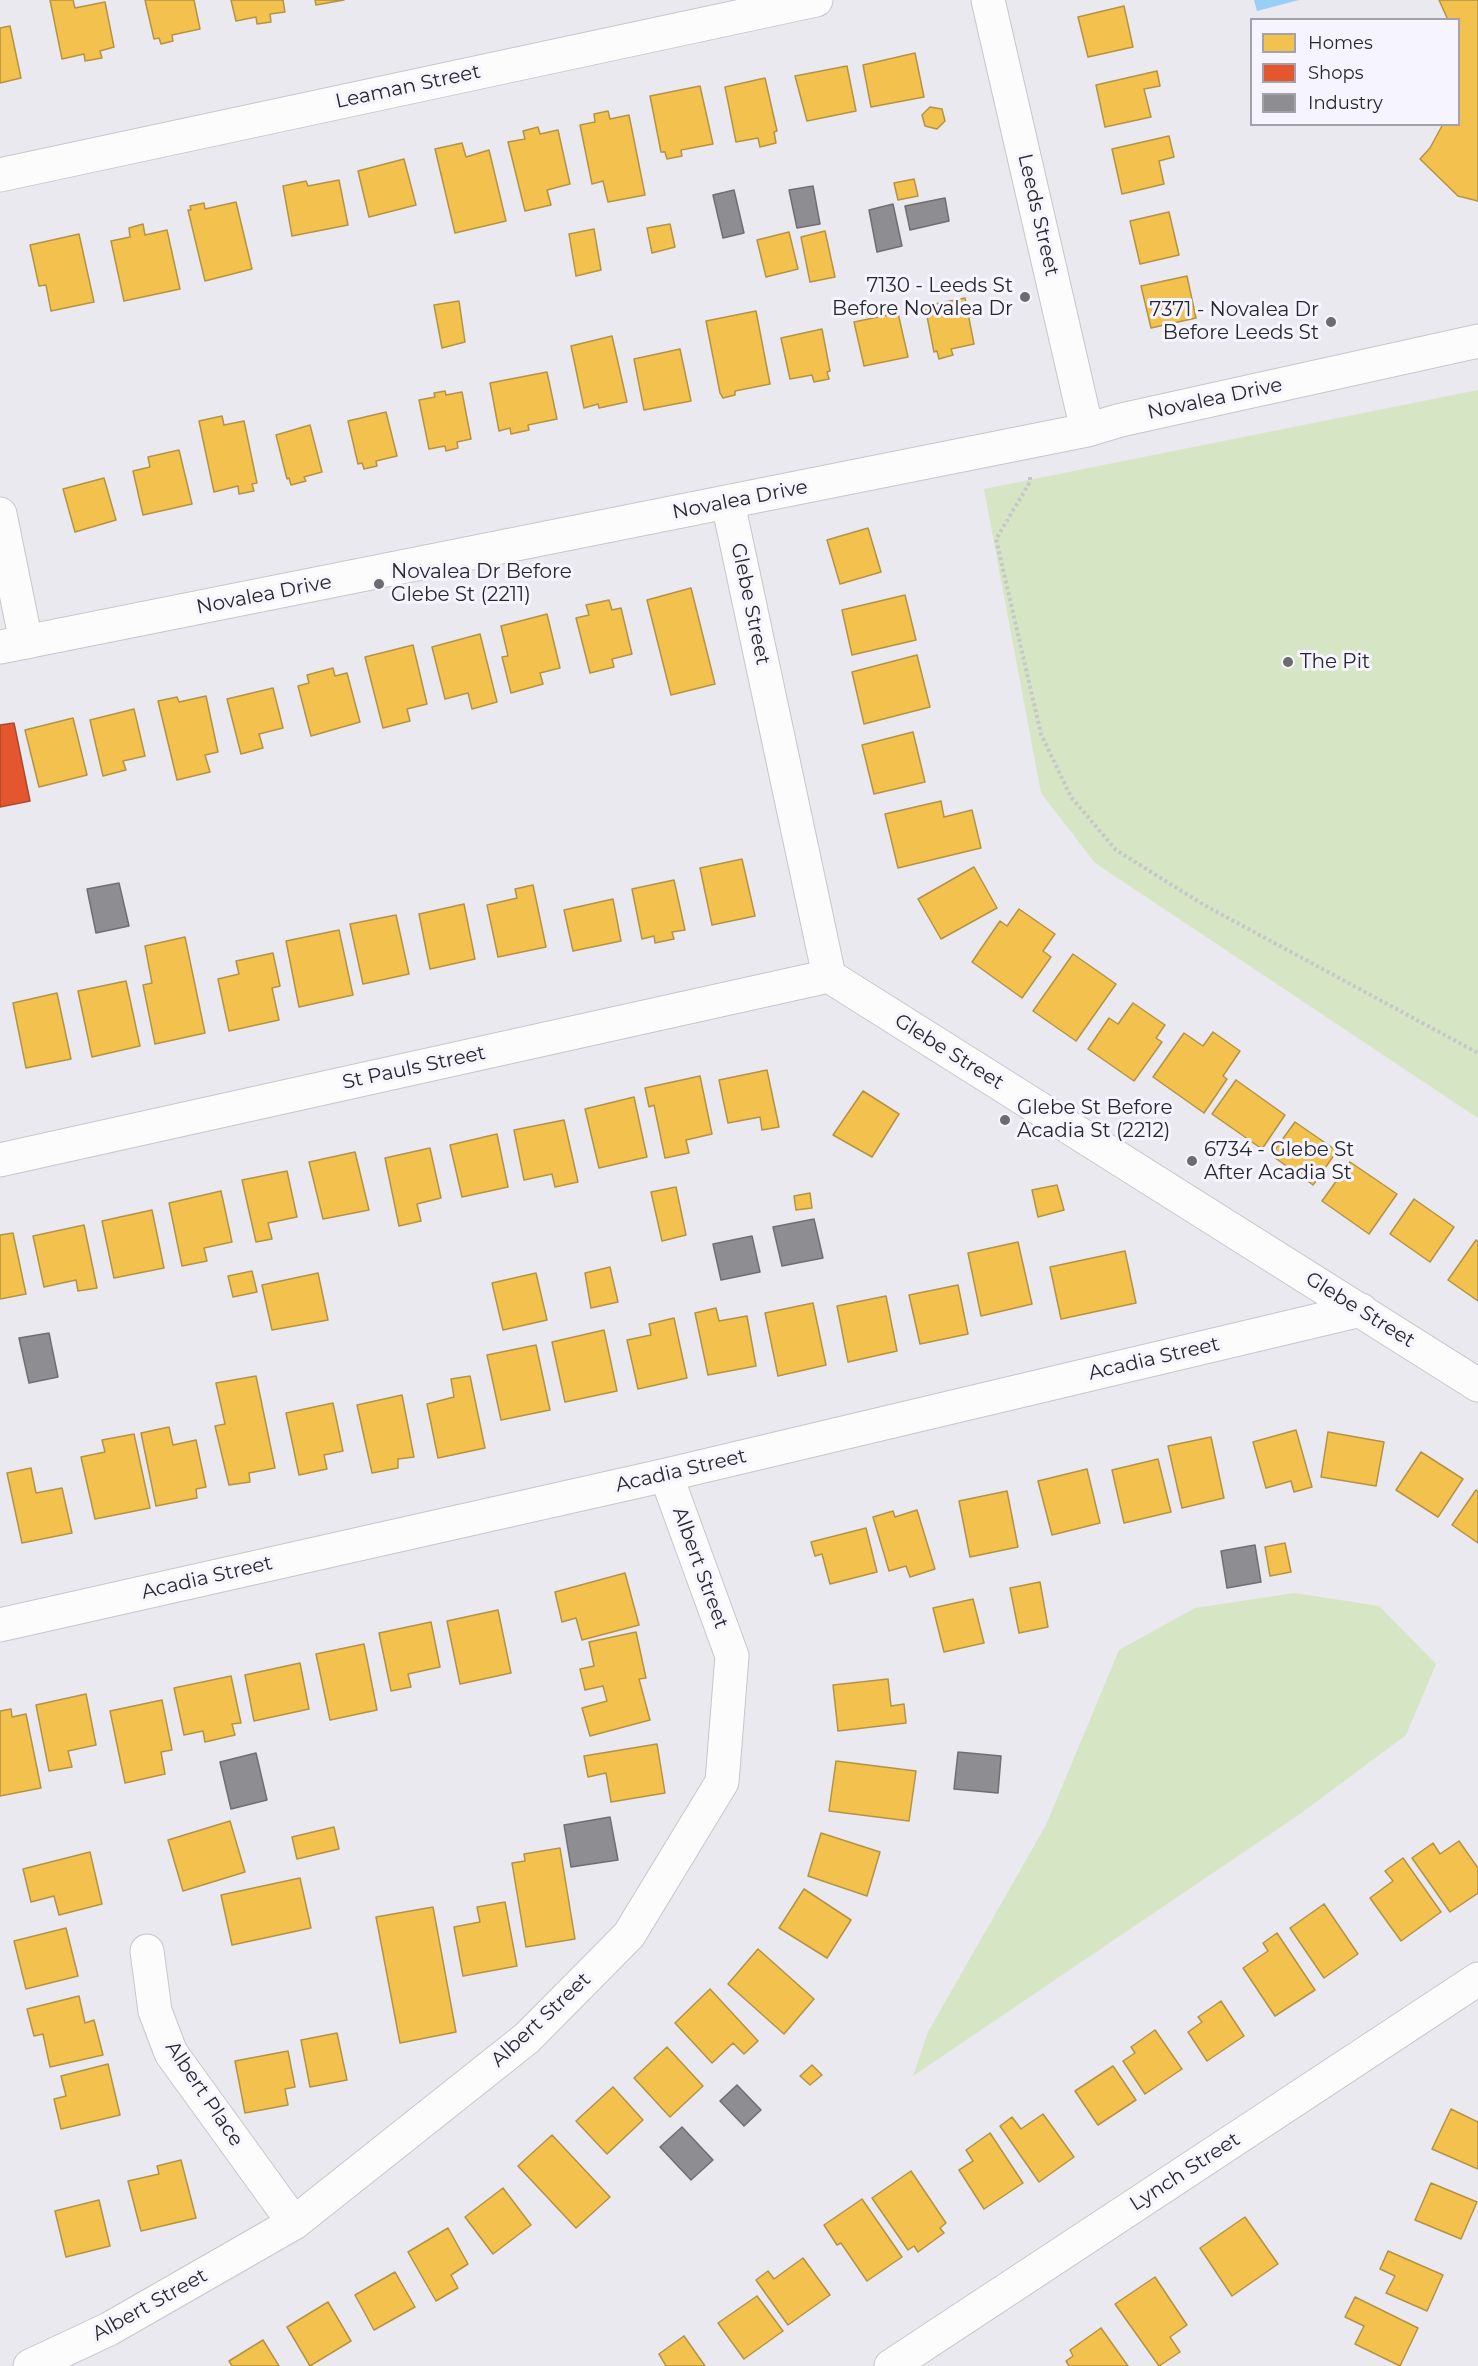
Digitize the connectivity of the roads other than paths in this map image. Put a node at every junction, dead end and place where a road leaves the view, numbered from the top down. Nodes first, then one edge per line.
1 (816, 0) edge
2 (988, 0) edge
3 (0, 175) edge
4 (1478, 341) edge
5 (1087, 430) junction
6 (728, 503) junction
7 (0, 513) edge
8 (13, 645) edge
9 (829, 976) junction
10 (0, 1160) edge
11 (1360, 1310) junction
12 (1478, 1385) edge
13 (666, 1475) junction
14 (0, 1625) edge
15 (147, 1951) dead end
16 (1474, 1986) edge
17 (294, 2223) junction
18 (30, 2366) edge
19 (891, 2366) edge

1 - 3 street, Leaman Street
2 - 5 street, Leeds Street
4 - 5 street, Novalea Drive
5 - 6 street, Novalea Drive
6 - 8 street, Novalea Drive
6 - 9 street, Glebe Street
7 - 8 street
9 - 10 street, St Pauls Street
9 - 11 street, Glebe Street
11 - 12 street, Glebe Street
11 - 13 street, Acadia Street
13 - 14 street, Acadia Street
13 - 17 street, Albert Street
15 - 17 street, Albert Place
16 - 19 street, Lynch Street
17 - 18 street, Albert Street

